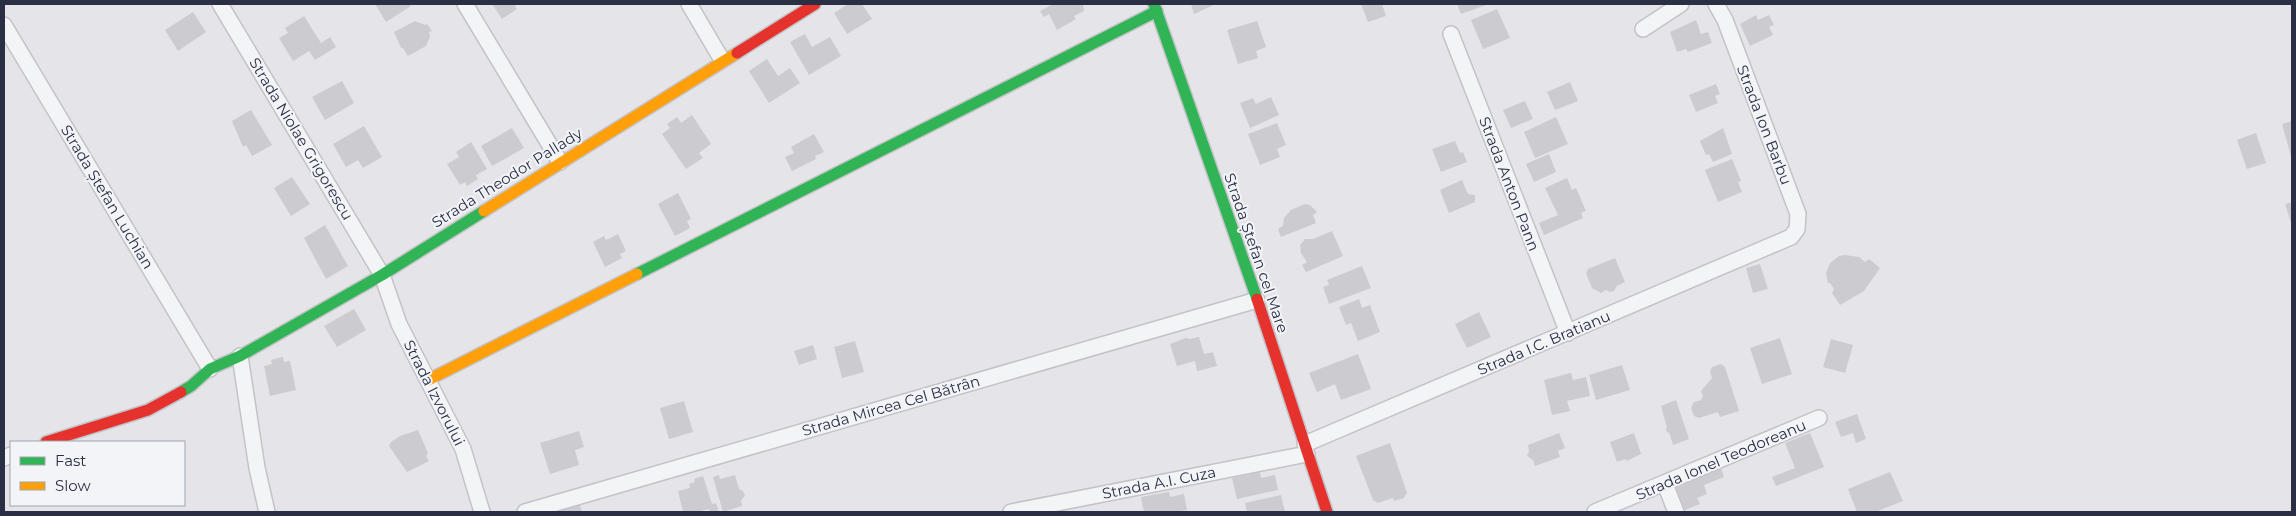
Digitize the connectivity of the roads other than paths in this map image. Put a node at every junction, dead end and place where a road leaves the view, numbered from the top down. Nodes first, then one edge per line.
1 (220, 4) edge
2 (465, 4) edge
3 (689, 4) edge
4 (815, 4) edge
5 (1681, 4) edge
6 (1716, 4) edge
7 (1156, 8) edge
8 (4, 25) edge
9 (1643, 28) dead end
10 (1451, 34) dead end
11 (722, 60) junction
12 (560, 162) junction
13 (1783, 242) joint
14 (382, 275) junction
15 (1257, 300) junction
16 (1568, 333) junction
17 (240, 356) junction
18 (210, 369) junction
19 (428, 380) junction
20 (1819, 418) dead end
21 (49, 441) edge
22 (1306, 449) junction
23 (1665, 484) junction
24 (267, 512) edge
25 (482, 512) edge
26 (525, 512) edge
27 (1011, 512) edge
28 (1327, 512) edge
29 (1595, 512) edge
30 (1676, 512) edge

1 - 14 street, Strada Niolae Grigorescu
2 - 12 street
3 - 11 street
4 - 11 street, Strada Theodor Pallady
5 - 9 street
6 - 13 street, Strada Ion Barbu
7 - 15 street, Strada Ștefan cel Mare
7 - 19 street
8 - 18 street, Strada Ștefan Luchian
10 - 16 street, Strada Anton Pann
11 - 12 street, Strada Theodor Pallady
12 - 14 street, Strada Theodor Pallady
13 - 16 street, Strada I.C. Bratianu
14 - 17 street, Strada Theodor Pallady
14 - 19 street, Strada Izvorului
15 - 22 street, Strada Ștefan cel Mare
15 - 26 street, Strada Mircea Cel Bătrân
16 - 22 street, Strada I.C. Bratianu
17 - 18 street, Strada Theodor Pallady
17 - 24 street
18 - 21 street, Strada Theodor Pallady
19 - 25 street, Strada Izvorului
20 - 23 street, Strada Ionel Teodoreanu
22 - 27 street, Strada A.I. Cuza
22 - 28 street, Strada Ștefan cel Mare
23 - 29 street, Strada Ionel Teodoreanu
23 - 30 street

